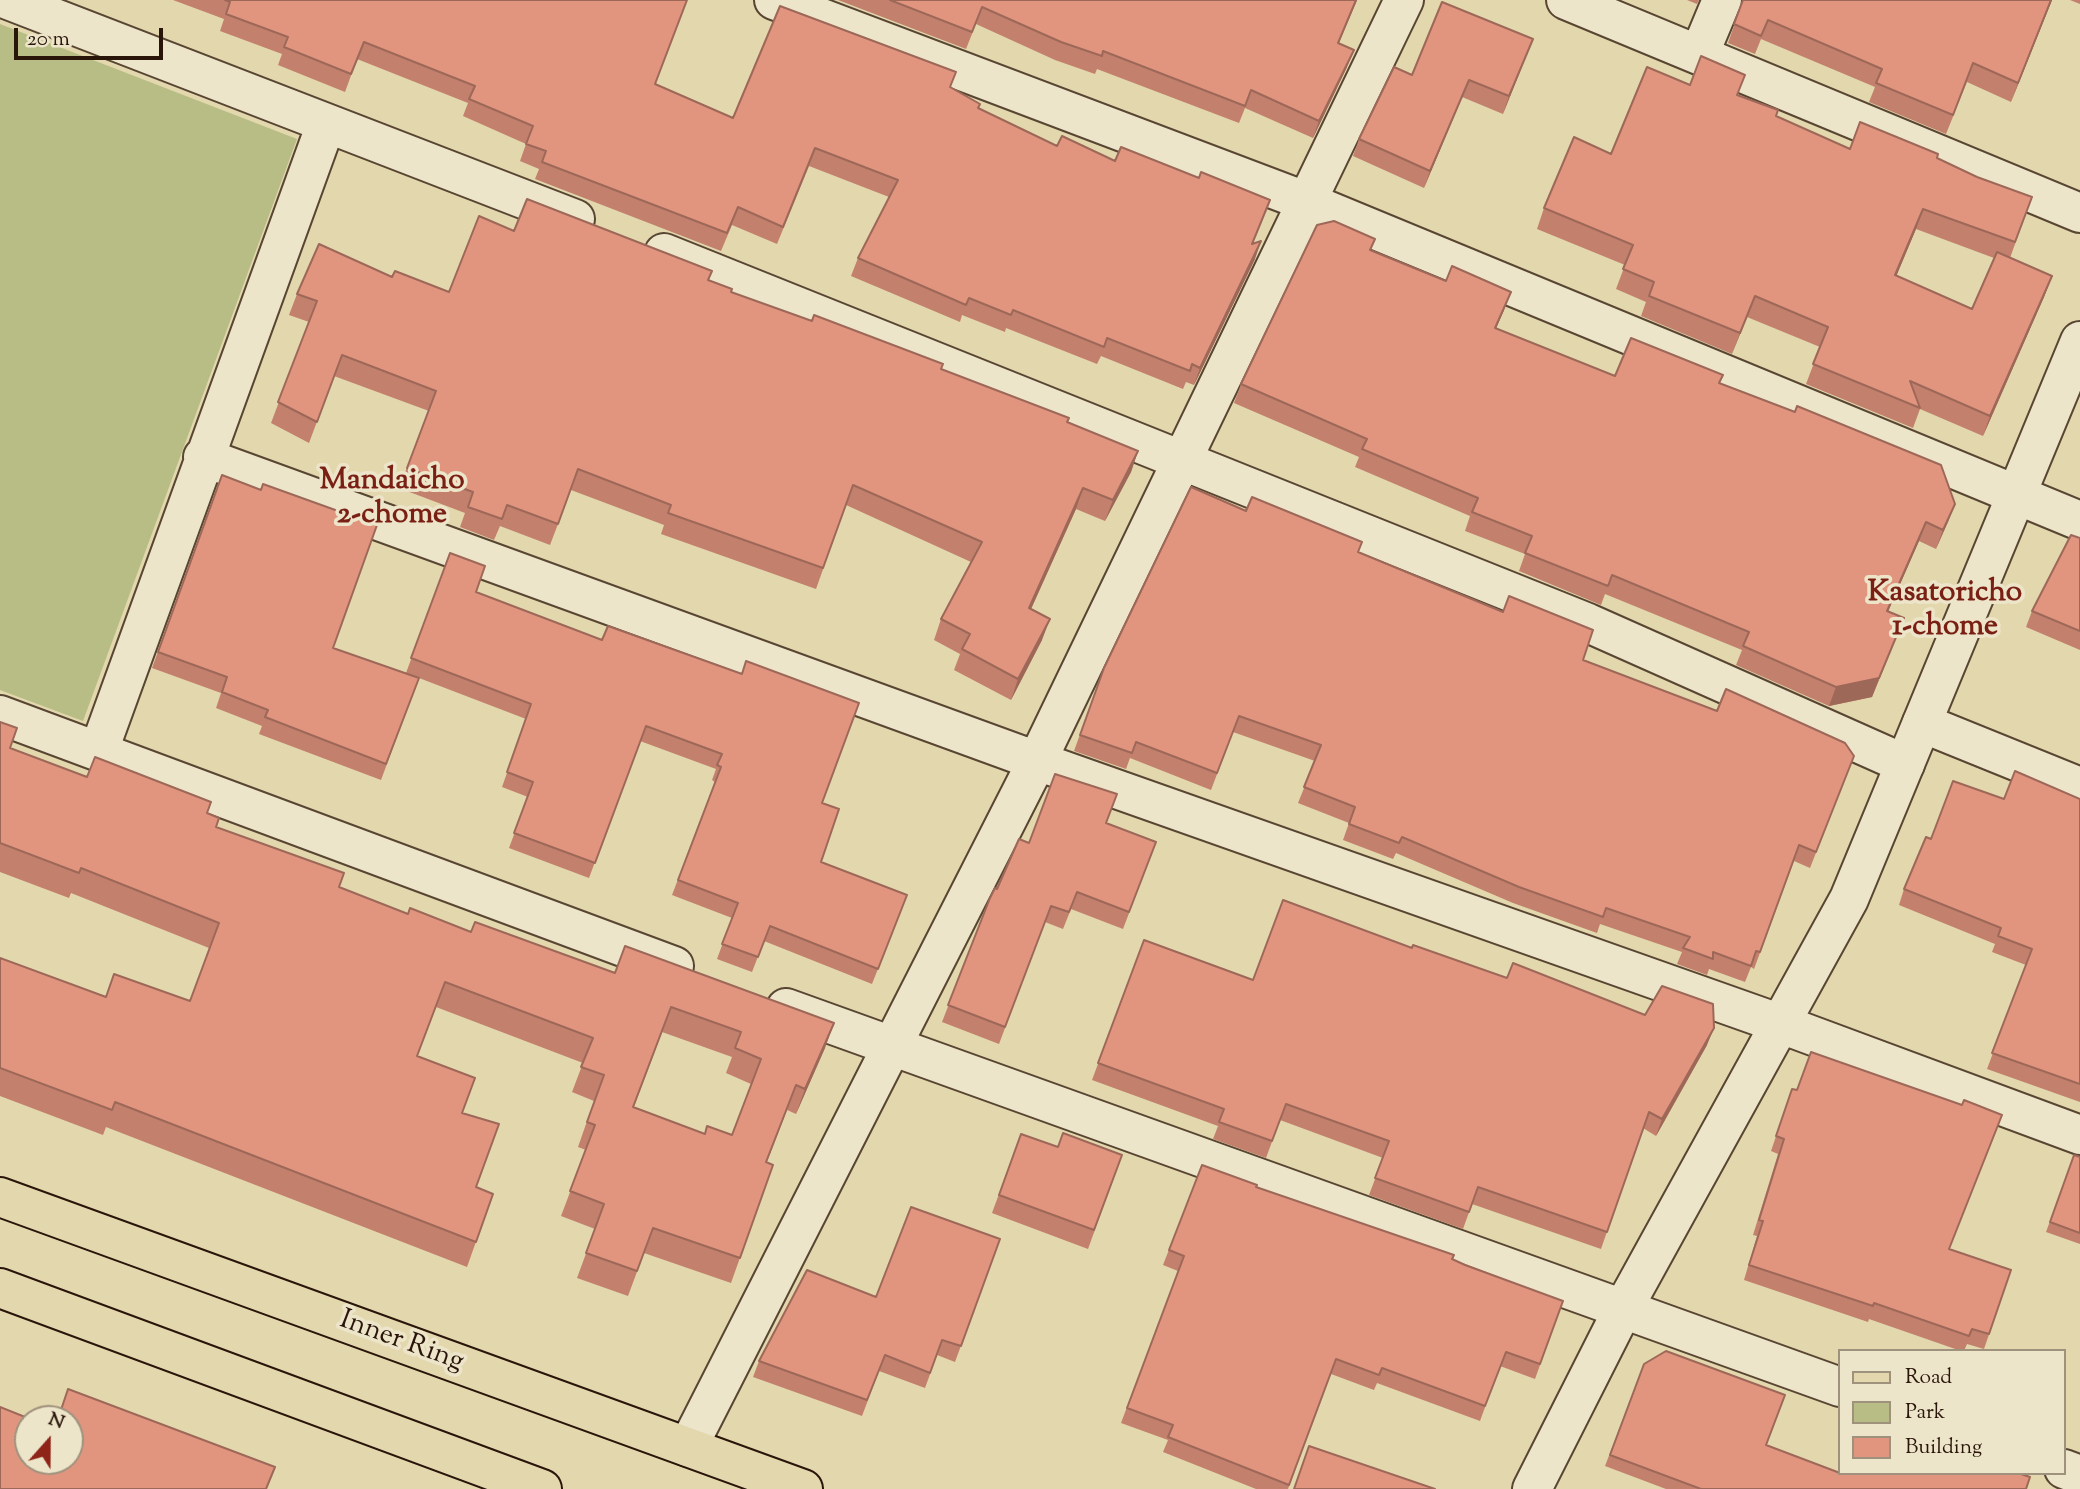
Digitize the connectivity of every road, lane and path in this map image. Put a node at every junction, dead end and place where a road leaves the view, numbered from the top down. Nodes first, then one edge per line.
1 (8, 0) edge
2 (774, 0) edge
3 (1404, 0) edge
4 (1566, 0) edge
5 (1722, 0) edge
6 (1699, 55) junction
7 (327, 124) junction
8 (1305, 201) junction
9 (2080, 213) edge
10 (2080, 341) edge
11 (203, 457) junction
12 (1185, 461) junction
13 (2016, 495) junction
14 (2080, 521) edge
15 (0, 715) edge
16 (1922, 723) junction
17 (99, 750) junction
18 (1037, 761) junction
19 (1905, 764) junction
20 (2080, 787) edge
21 (711, 980) edge
22 (750, 994) edge
23 (1781, 1024) junction
24 (894, 1048) junction
25 (2080, 1135) edge
26 (0, 1197) edge
27 (0, 1288) edge
28 (1624, 1307) junction
29 (1839, 1387) edge
30 (688, 1447) junction
31 (542, 1489) edge
32 (803, 1489) edge
33 (1532, 1489) edge

1 - 7 street
2 - 8 street
3 - 8 street
4 - 6 street
5 - 6 street
6 - 9 street
7 - 11 street
7 - 12 street
8 - 12 street
8 - 13 street
10 - 13 street
11 - 17 street
11 - 18 street
12 - 18 street
12 - 19 street
13 - 14 street
13 - 16 street
15 - 17 street
16 - 19 street
16 - 20 street
17 - 21 street
18 - 23 street
18 - 24 street
19 - 23 street
22 - 24 street
23 - 25 street
23 - 28 street
24 - 28 street
24 - 30 street
26 - 30 main road, Inner Ring
27 - 31 main road
28 - 29 street
28 - 33 street
30 - 32 main road, Inner Ring

